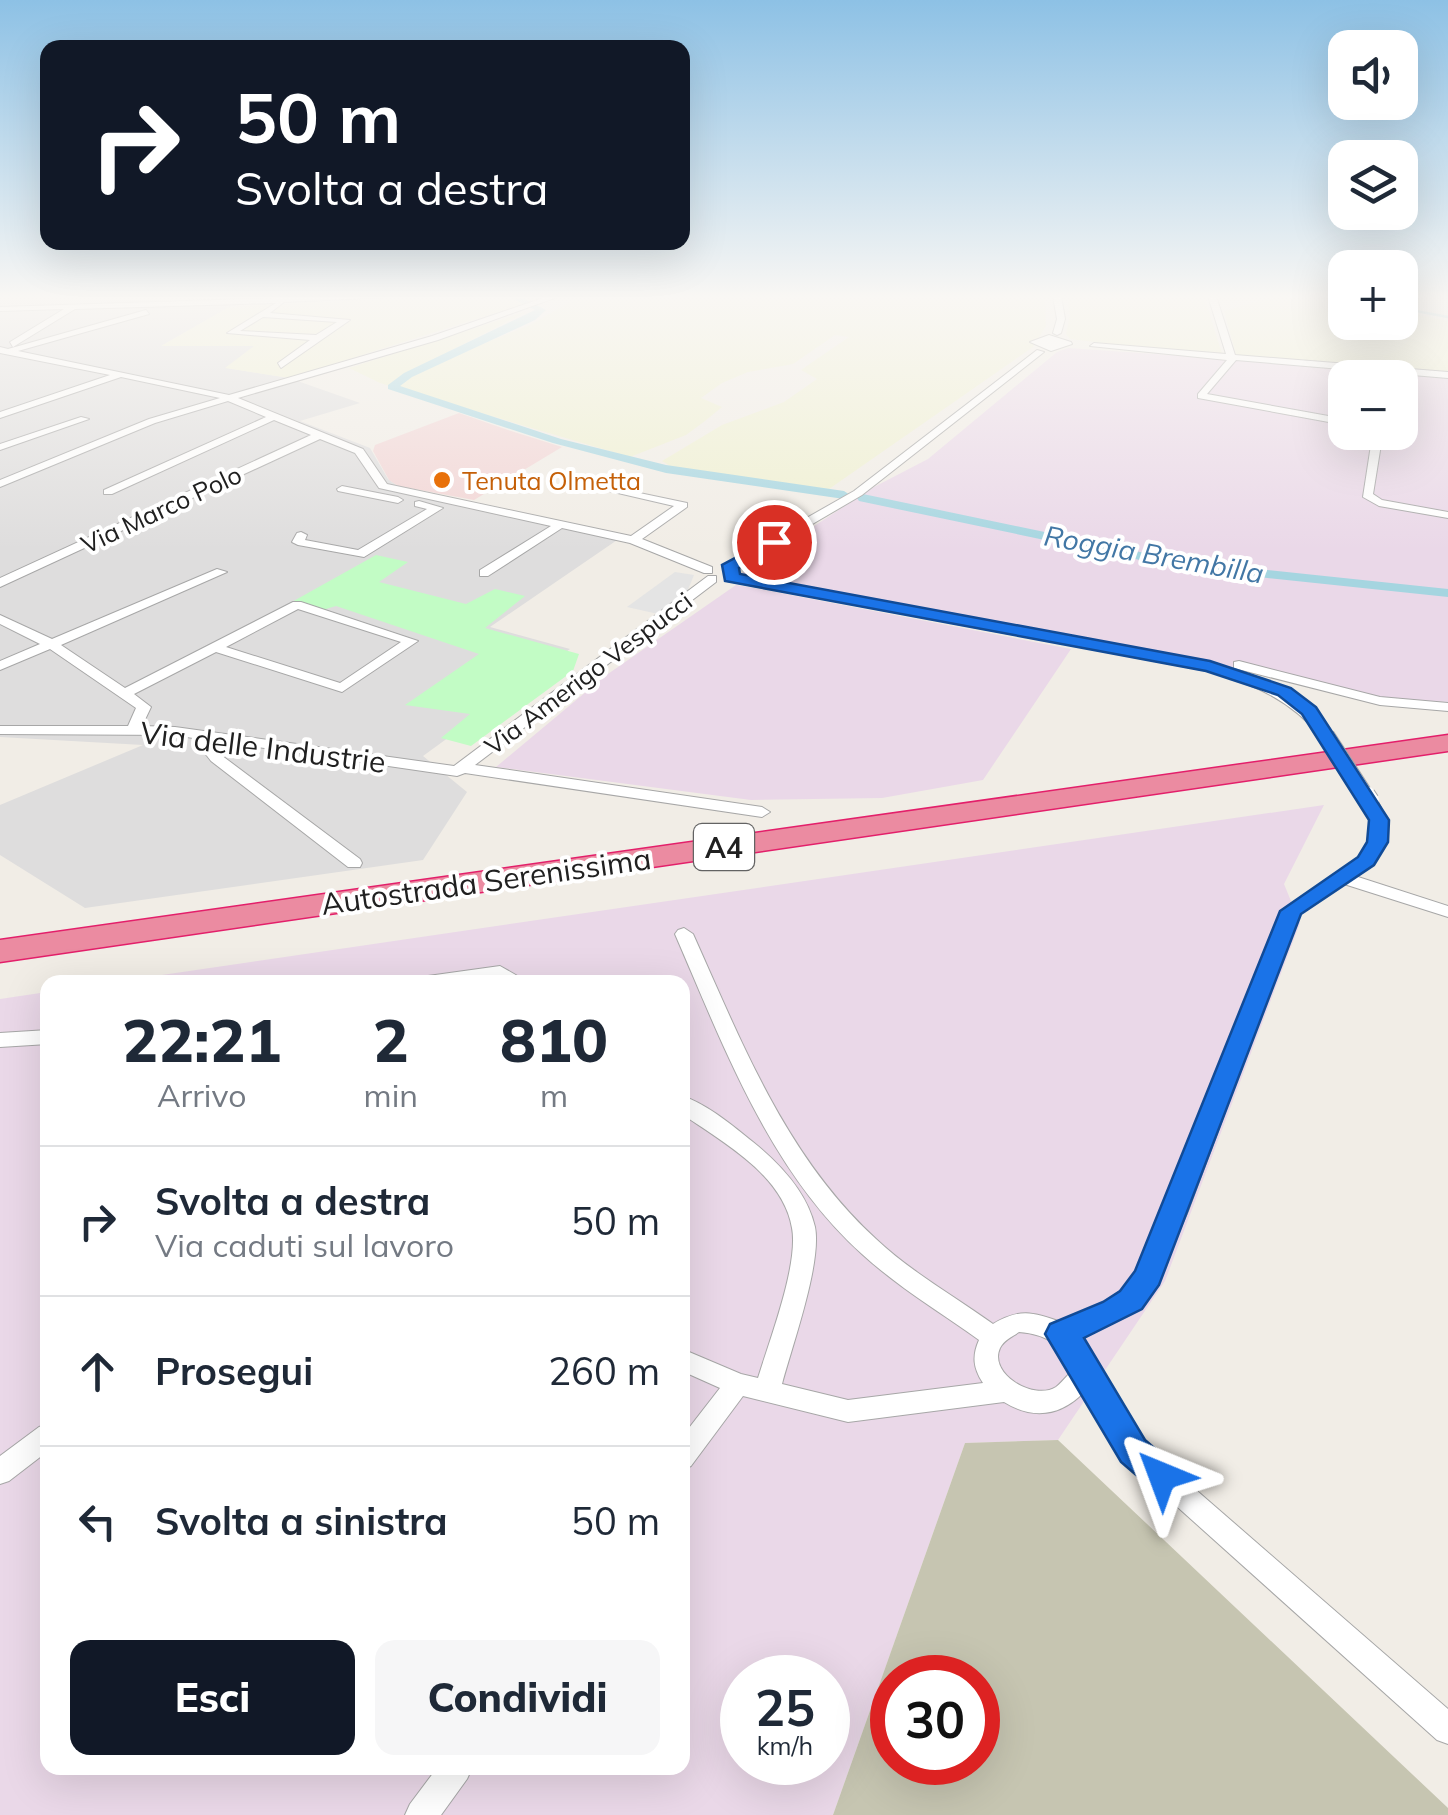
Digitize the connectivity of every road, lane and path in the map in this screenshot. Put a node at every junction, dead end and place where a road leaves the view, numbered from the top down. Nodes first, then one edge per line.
1 (99, 381) edge
2 (149, 381) edge
3 (288, 381) edge
4 (1004, 381) edge
5 (1214, 381) edge
6 (228, 398) junction
7 (0, 415) edge
8 (275, 416) junction
9 (84, 419) dead end
10 (1328, 419) edge
11 (322, 434) junction
12 (0, 449) edge
13 (1375, 450) edge
14 (16, 455) dead end
15 (32, 459) dead end
16 (49, 464) junction
17 (0, 484) edge
18 (596, 485) dead end
19 (342, 490) dead end
20 (108, 492) dead end
21 (416, 493) junction
22 (404, 500) junction
23 (1395, 500) junction
24 (1448, 503) edge
25 (1448, 515) edge
26 (561, 524) junction
27 (301, 535) dead end
28 (632, 540) junction
29 (221, 572) dead end
30 (484, 573) dead end
31 (729, 573) junction
32 (710, 574) junction
33 (0, 583) edge
34 (0, 619) edge
35 (1068, 642) junction
36 (51, 644) junction
37 (214, 647) junction
38 (0, 666) edge
39 (124, 694) junction
40 (144, 707) junction
41 (1448, 707) edge
42 (134, 729) junction
43 (0, 730) edge
44 (112, 730) junction
45 (175, 731) junction
46 (198, 736) junction
47 (1448, 743) edge
48 (484, 753) junction
49 (1448, 766) edge
50 (464, 768) junction
51 (503, 776) junction
52 (762, 812) dead end
53 (1366, 861) junction
54 (354, 863) dead end
55 (1344, 878) junction
56 (1416, 900) junction
57 (1448, 912) edge
58 (684, 934) dead end
59 (0, 951) edge
60 (0, 973) edge
61 (478, 975) edge
62 (504, 975) edge
63 (40, 1038) edge
64 (0, 1040) edge
65 (690, 1109) edge
66 (1061, 1334) junction
67 (992, 1336) junction
68 (690, 1362) edge
69 (1082, 1366) junction
70 (737, 1384) junction
71 (768, 1388) junction
72 (1004, 1391) junction
73 (40, 1442) edge
74 (690, 1447) edge
75 (0, 1472) edge
76 (1448, 1728) edge
77 (451, 1775) edge
78 (421, 1815) edge

1 - 7 street
2 - 6 street
3 - 6 street
4 - 31 street
5 - 10 street
6 - 8 street
6 - 16 street
8 - 11 street
8 - 20 street
9 - 12 street
11 - 21 street
11 - 33 street, Via Marco Polo
12 - 14 street
13 - 23 street
15 - 16 street
16 - 17 street
18 - 28 street
19 - 22 street
21 - 22 street
21 - 26 street
22 - 27 street
23 - 24 street
23 - 25 street
26 - 28 street
26 - 30 street
28 - 32 street
29 - 36 street
31 - 32 street
31 - 35 street
32 - 48 street, Via Amerigo Vespucci
34 - 36 street
35 - 41 street
35 - 53 street, bridge
36 - 38 street
36 - 39 street
37 - 37 street
37 - 39 street
39 - 40 street
40 - 42 street
40 - 44 street
40 - 45 street
42 - 44 street, Via delle Industrie
42 - 45 street, Via delle Industrie
43 - 44 street, Via delle Industrie
45 - 46 street, Via delle Industrie
46 - 50 street, Via delle Industrie
46 - 54 street
47 - 59 highway, Autostrada Serenissima / A4
48 - 50 street, Via Amerigo Vespucci
48 - 51 street
49 - 60 highway, Autostrada Serenissima / A4
50 - 51 street, Via delle Industrie
51 - 52 street, Via delle Industrie
53 - 55 street
53 - 56 street
55 - 56 street
55 - 66 street
56 - 57 street
58 - 67 street
61 - 62 street
63 - 64 street
65 - 71 street
66 - 67 street
66 - 69 street
67 - 72 street
68 - 70 street
69 - 72 street
69 - 76 street
70 - 71 street
70 - 74 street
71 - 72 street
73 - 75 street
77 - 78 street

